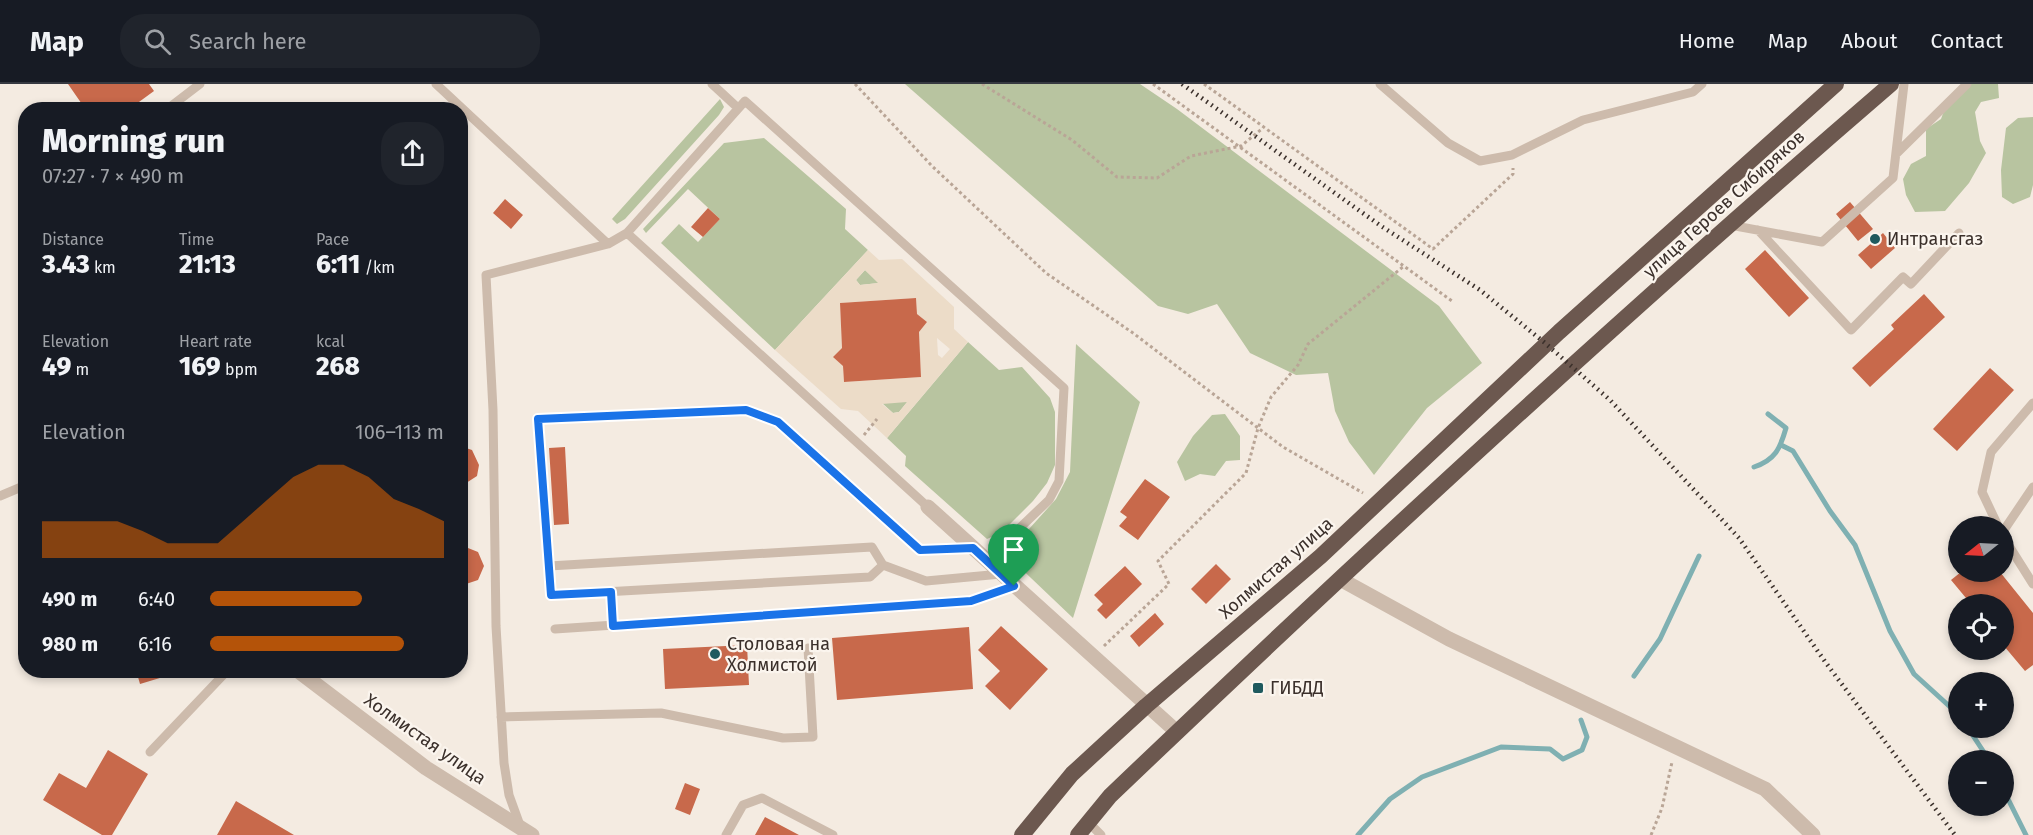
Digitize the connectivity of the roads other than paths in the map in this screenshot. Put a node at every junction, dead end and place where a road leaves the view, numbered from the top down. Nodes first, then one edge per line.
1 (200, 84) edge
2 (436, 84) edge
3 (712, 84) edge
4 (1380, 84) edge
5 (1702, 84) edge
6 (1836, 84) edge
7 (1891, 84) edge
8 (1904, 84) edge
9 (1967, 84) edge
10 (176, 102) edge
11 (455, 102) edge
12 (738, 108) junction
13 (468, 114) edge
14 (1896, 154) junction
15 (1727, 225) junction
16 (1758, 230) junction
17 (627, 233) junction
18 (1959, 233) dead end
19 (608, 244) junction
20 (1559, 332) joint
21 (2033, 403) edge
22 (2033, 487) edge
23 (18, 488) edge
24 (0, 496) edge
25 (928, 507) joint
26 (1994, 516) edge
27 (2013, 516) edge
28 (973, 548) junction
29 (2014, 554) edge
30 (986, 560) junction
31 (883, 565) junction
32 (549, 566) junction
33 (1001, 574) junction
34 (1340, 579) junction
35 (2033, 584) edge
36 (1014, 586) junction
37 (611, 592) junction
38 (613, 626) junction
39 (555, 630) dead end
40 (808, 648) dead end
41 (220, 678) edge
42 (308, 678) edge
43 (1146, 706) junction
44 (501, 717) junction
45 (1177, 732) junction
46 (150, 752) dead end
47 (1083, 829) edge
48 (527, 831) edge
49 (726, 835) edge
50 (833, 835) edge
51 (1022, 835) edge
52 (1101, 835) edge
53 (1813, 835) edge

1 - 10 lane
2 - 11 lane
3 - 12 lane
4 - 5 lane
6 - 20 highway, улица Героев Сибиряков
7 - 15 highway, улица Героев Сибиряков
8 - 14 lane
9 - 14 lane
12 - 17 lane
12 - 30 lane
13 - 19 lane
14 - 16 lane
15 - 16 lane
15 - 34 highway, улица Героев Сибиряков
16 - 18 lane
17 - 19 lane
17 - 25 lane
19 - 44 lane
20 - 43 highway, Холмистая улица
21 - 26 lane
22 - 27 lane
23 - 24 lane
25 - 28 street
28 - 30 street
28 - 32 lane
29 - 35 lane
30 - 33 street
31 - 32 lane
31 - 33 lane
31 - 37 lane
32 - 37 lane
33 - 36 street
34 - 45 highway
34 - 53 street
36 - 38 lane
36 - 43 street
37 - 38 lane
38 - 39 lane
40 - 44 lane
41 - 46 lane
42 - 48 street, Холмистая улица
43 - 45 street
43 - 51 highway, Холмистая улица
44 - 48 lane
45 - 47 highway
47 - 52 lane
49 - 50 lane

